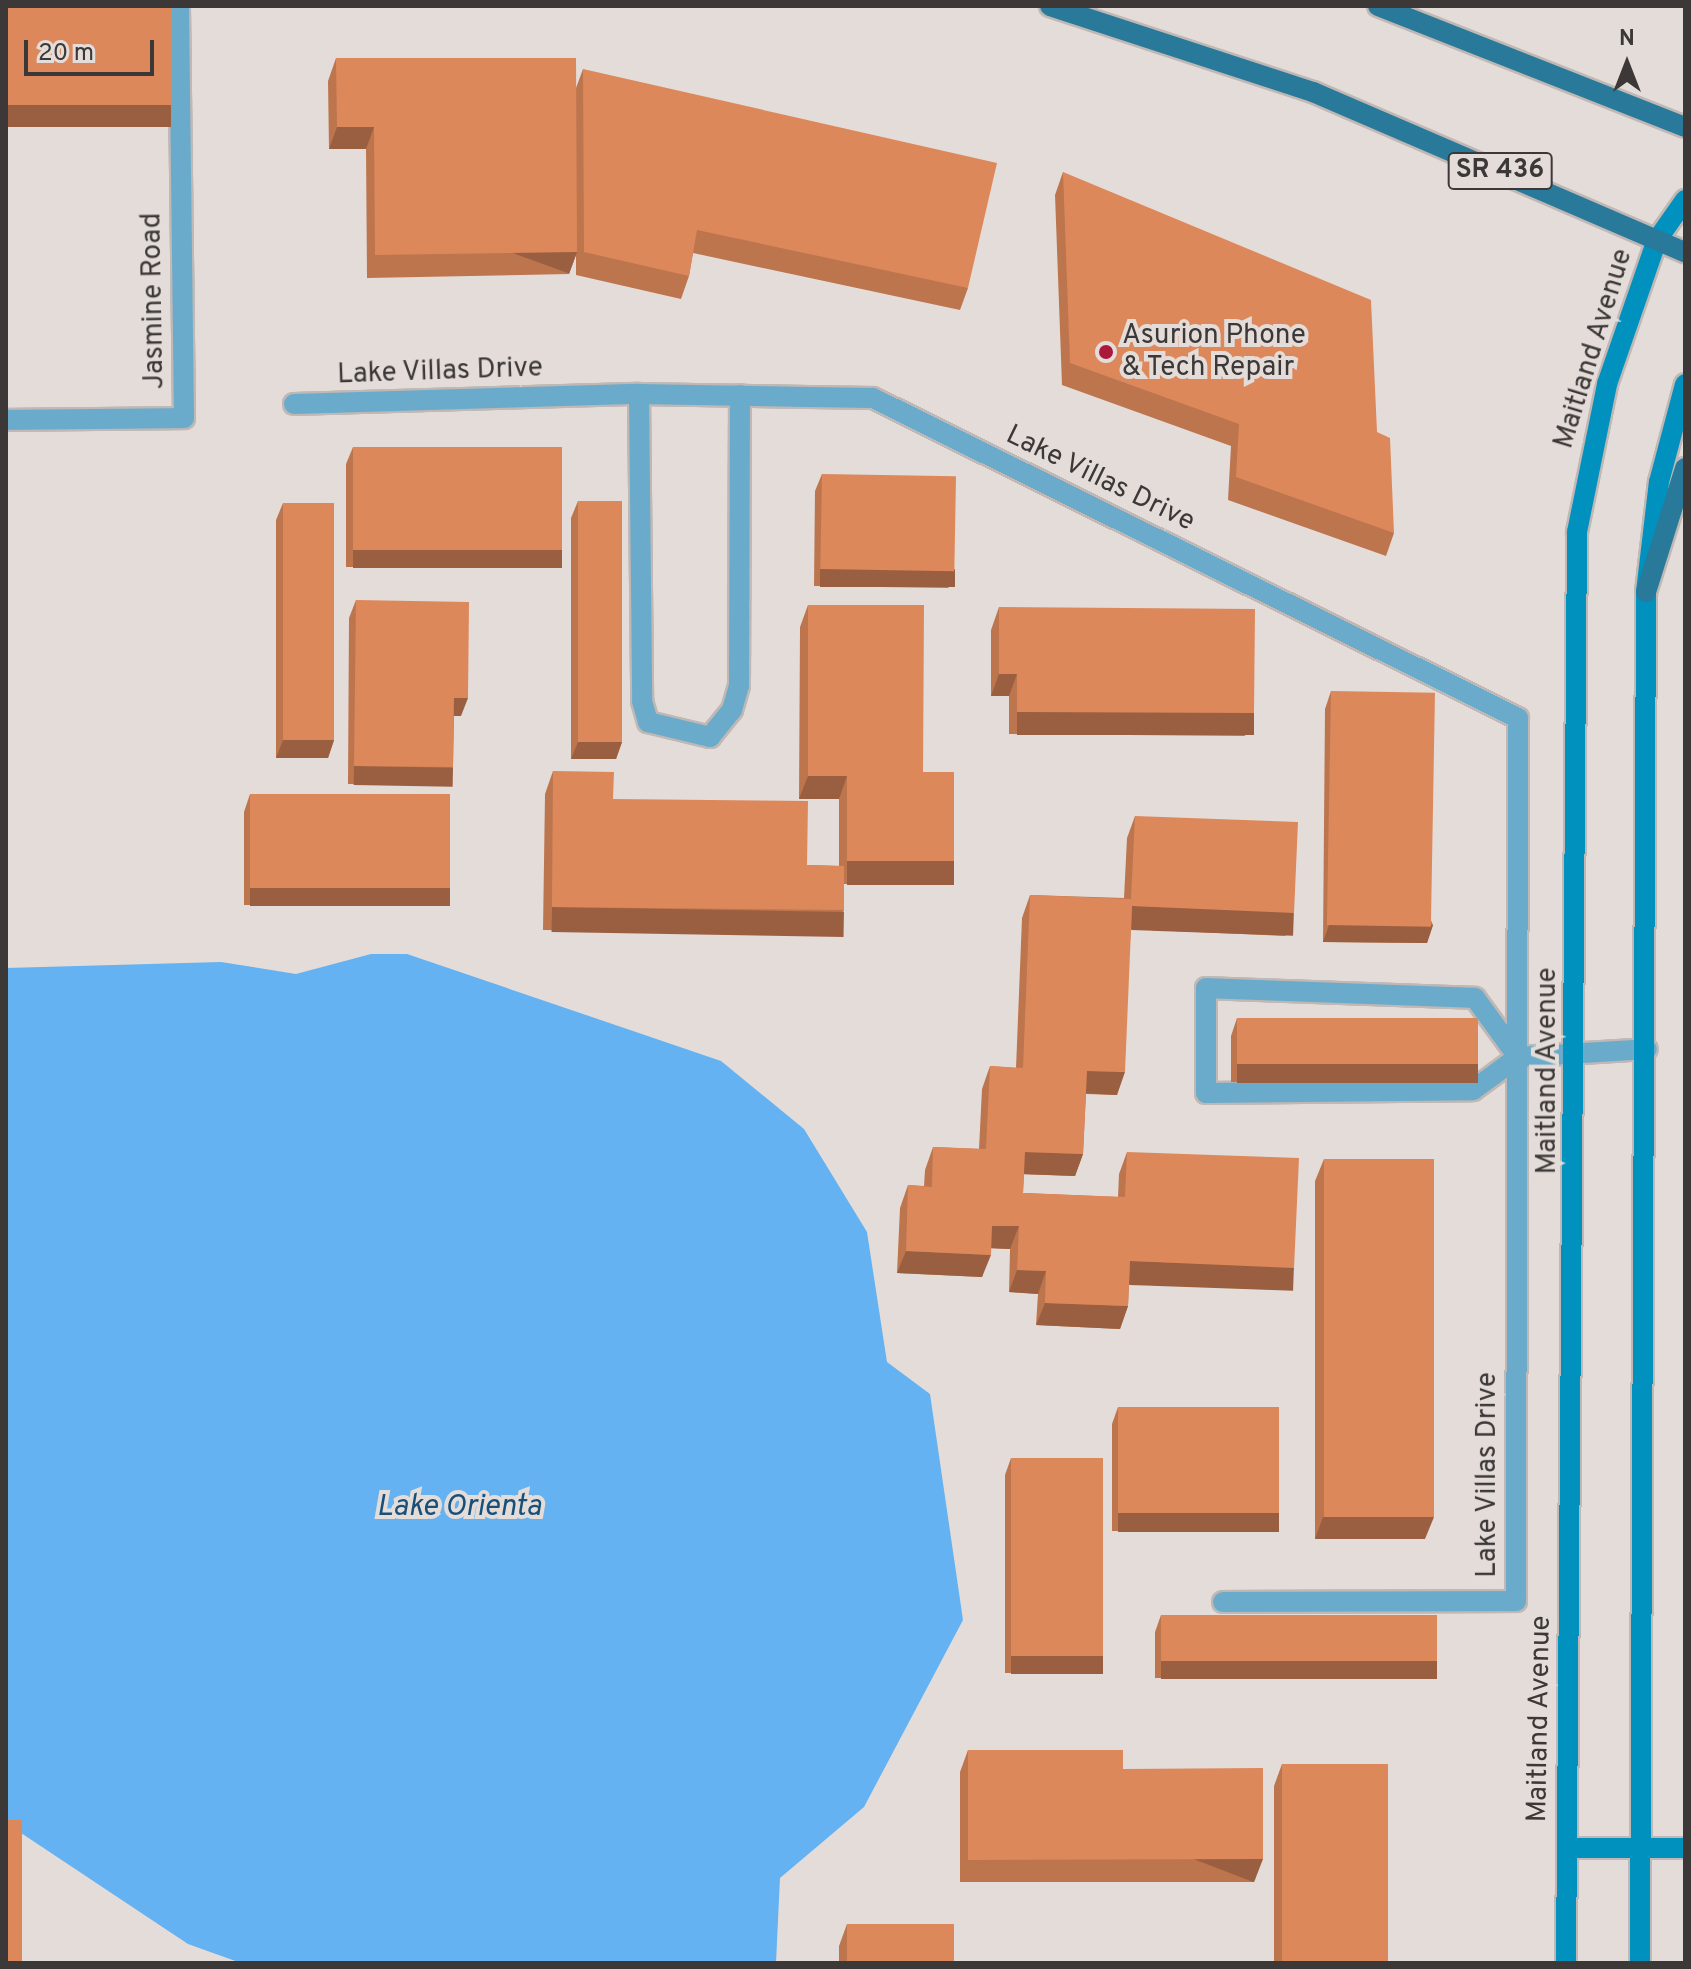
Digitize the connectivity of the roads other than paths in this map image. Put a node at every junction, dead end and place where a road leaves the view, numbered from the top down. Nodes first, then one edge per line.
1 (179, 6) edge
2 (1050, 6) edge
3 (1378, 6) edge
4 (1685, 127) edge
5 (1685, 200) edge
6 (1657, 240) junction
7 (1685, 252) edge
8 (1685, 384) edge
9 (639, 394) junction
10 (740, 395) junction
11 (294, 404) dead end
12 (6, 420) edge
13 (1685, 468) edge
14 (1646, 592) junction
15 (1647, 1049) junction
16 (1577, 1052) junction
17 (1518, 1057) junction
18 (1223, 1602) dead end
19 (1642, 1846) junction
20 (1567, 1848) junction
21 (1685, 1848) edge
22 (1566, 1963) edge
23 (1640, 1963) edge

1 - 12 street, Jasmine Road
2 - 6 main road, SR 436
3 - 4 main road
5 - 6 main road, Maitland Avenue
6 - 7 main road, SR 436
6 - 16 main road, Maitland Avenue
8 - 14 main road
9 - 10 street, Lake Villas Drive
9 - 10 street
9 - 11 street, Lake Villas Drive
10 - 17 street, Lake Villas Drive
13 - 14 main road
14 - 15 main road
15 - 16 street
15 - 19 main road
16 - 17 street
16 - 20 main road, Maitland Avenue
17 - 17 street
17 - 18 street, Lake Villas Drive
19 - 20 main road
19 - 21 main road
19 - 23 main road
20 - 22 main road, Maitland Avenue

